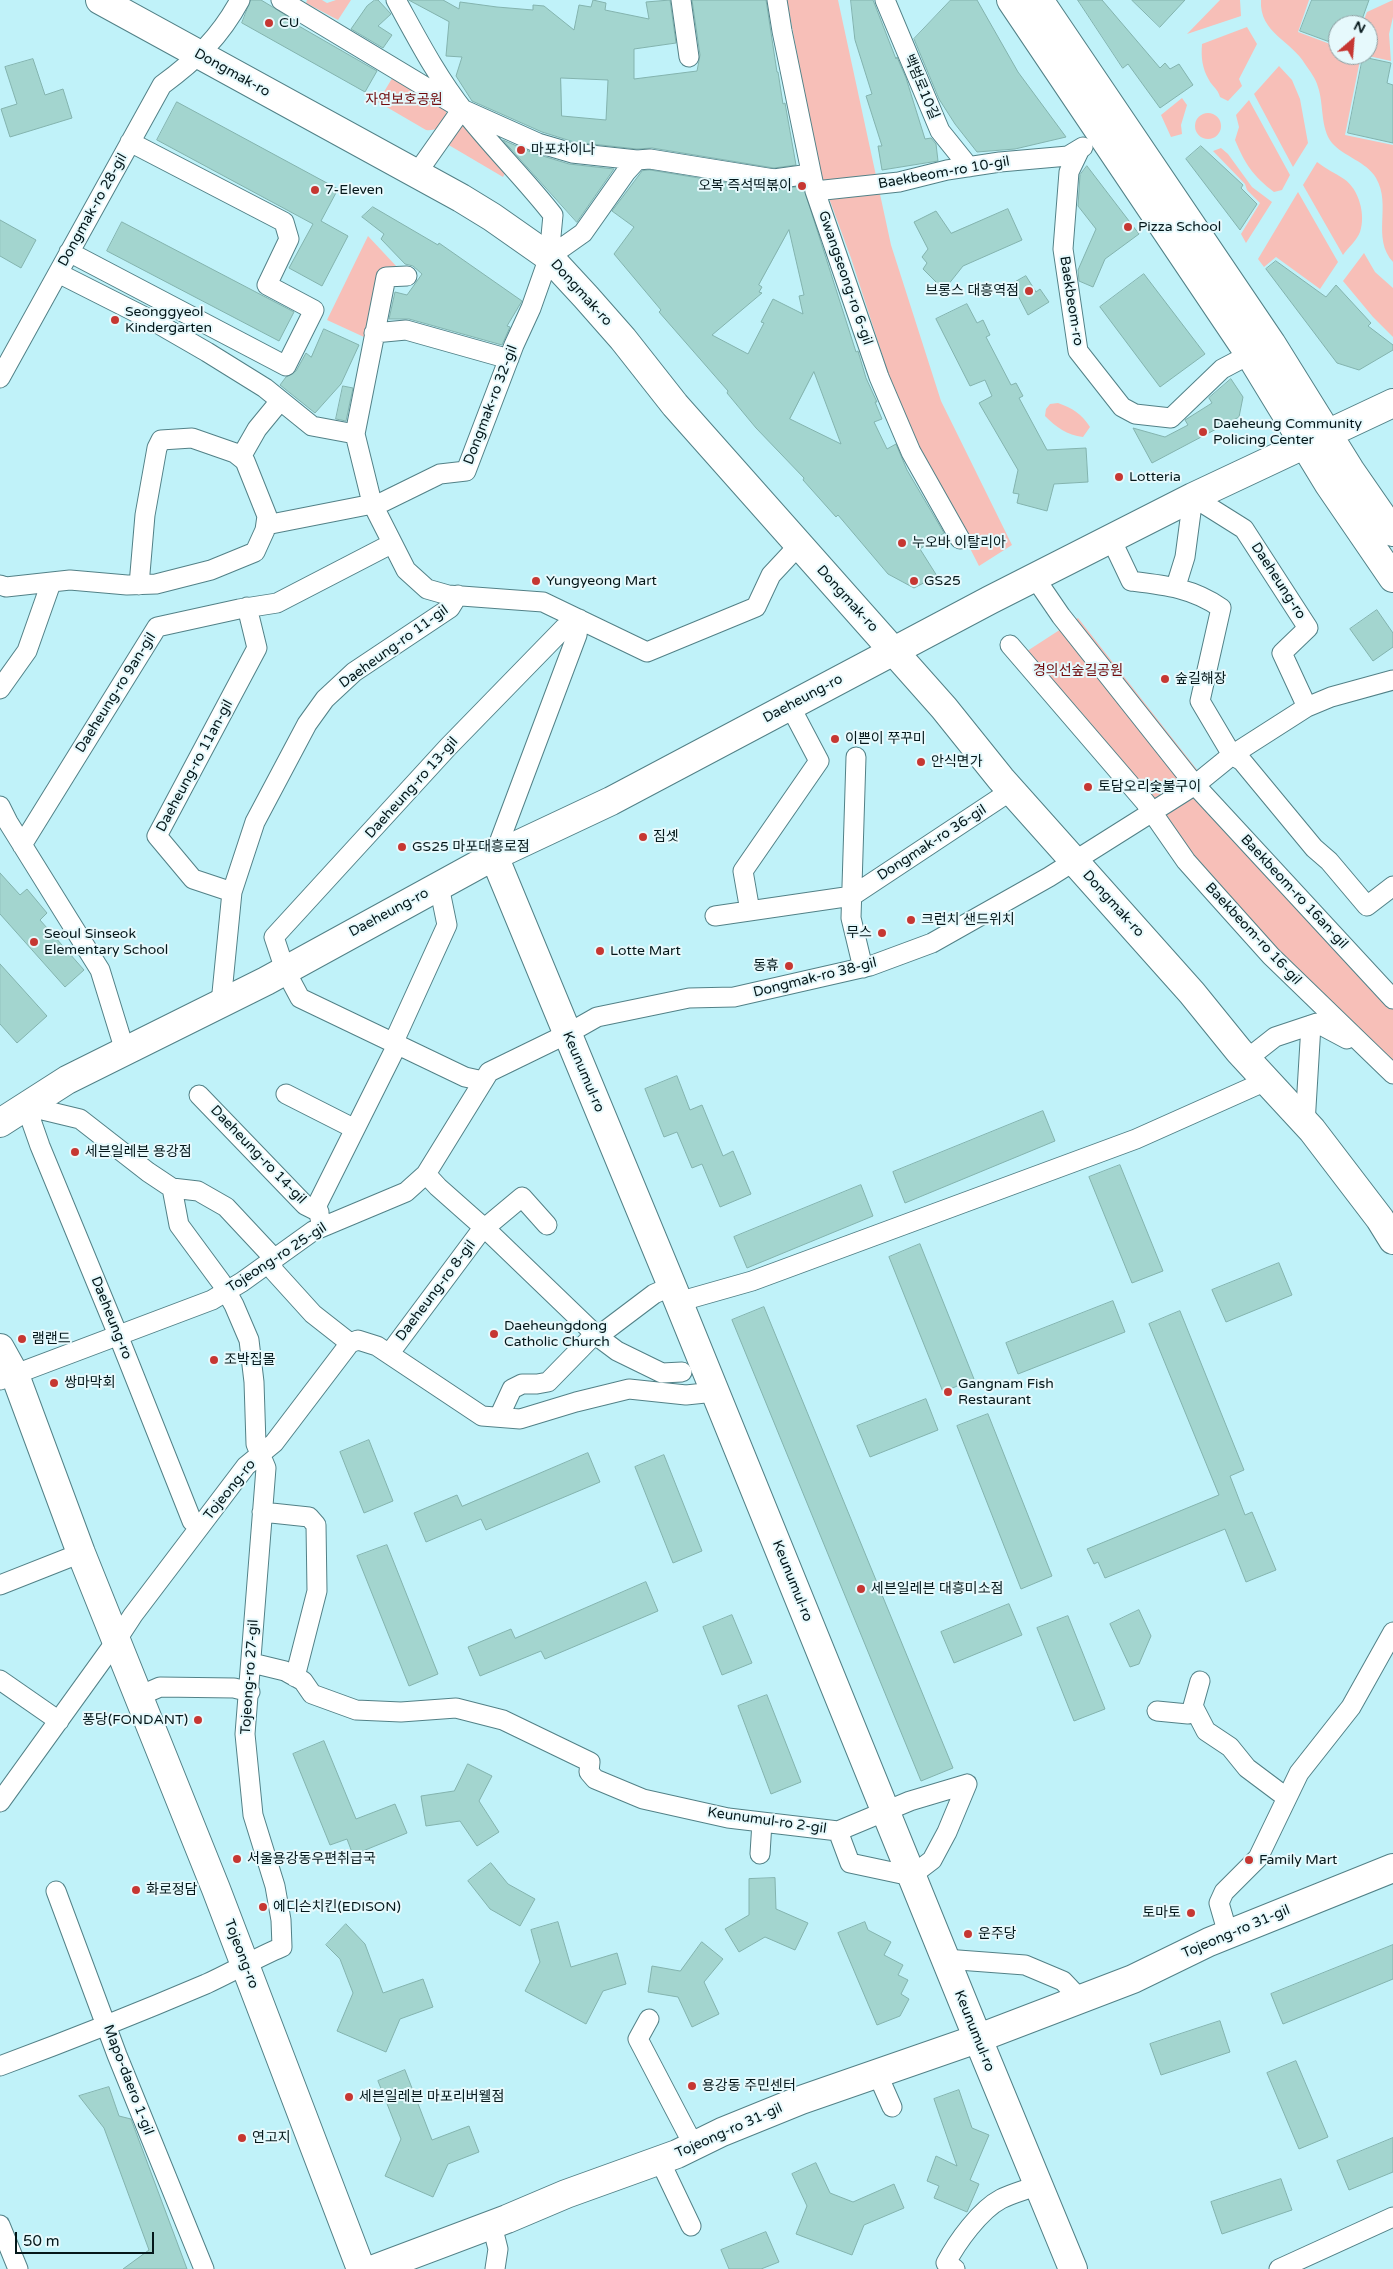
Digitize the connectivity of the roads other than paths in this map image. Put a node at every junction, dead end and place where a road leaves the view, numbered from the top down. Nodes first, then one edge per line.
1 (100, 0) edge
2 (240, 0) edge
3 (281, 0) edge
4 (396, 0) edge
5 (681, 0) edge
6 (777, 0) edge
7 (885, 0) edge
8 (1011, 0) edge
9 (1039, 0) edge
10 (200, 55) junction
11 (689, 57) dead end
12 (462, 109) junction
13 (1101, 135) junction
14 (130, 142) junction
15 (638, 160) junction
16 (970, 167) junction
17 (417, 173) junction
18 (813, 183) junction
19 (69, 252) junction
20 (549, 257) junction
21 (58, 273) junction
22 (407, 276) dead end
23 (374, 333) junction
24 (1260, 349) junction
25 (509, 359) junction
26 (0, 378) edge
27 (280, 401) junction
28 (1393, 403) edge
29 (355, 434) junction
30 (1316, 440) junction
31 (241, 457) junction
32 (1193, 497) junction
33 (372, 503) junction
34 (1362, 510) junction
35 (266, 525) junction
36 (1393, 532) edge
37 (960, 539) dead end
38 (1111, 540) junction
39 (391, 544) junction
40 (799, 545) junction
41 (1035, 578) junction
42 (1393, 578) edge
43 (51, 584) junction
44 (139, 584) junction
45 (0, 585) edge
46 (1176, 586) junction
47 (458, 596) junction
48 (247, 607) junction
49 (578, 619) junction
50 (1010, 646) dead end
51 (893, 651) junction
52 (1393, 680) edge
53 (0, 689) edge
54 (790, 706) junction
55 (1307, 707) junction
56 (1232, 756) junction
57 (856, 757) dead end
58 (1195, 785) junction
59 (1012, 790) junction
60 (0, 806) edge
61 (1152, 812) junction
62 (22, 845) junction
63 (494, 856) junction
64 (1074, 860) junction
65 (439, 886) junction
66 (1393, 886) edge
67 (232, 892) junction
68 (852, 896) junction
69 (750, 911) junction
70 (714, 916) dead end
71 (863, 968) junction
72 (285, 970) junction
73 (1393, 999) edge
74 (221, 1003) junction
75 (1311, 1025) junction
76 (567, 1034) junction
77 (394, 1044) junction
78 (1364, 1048) junction
79 (125, 1051) junction
80 (1247, 1059) junction
81 (1393, 1074) edge
82 (483, 1081) junction
83 (1266, 1081) junction
84 (199, 1094) dead end
85 (286, 1094) dead end
86 (26, 1106) junction
87 (0, 1123) edge
88 (1305, 1124) junction
89 (355, 1128) junction
90 (426, 1174) junction
91 (172, 1188) junction
92 (320, 1219) junction
93 (547, 1225) dead end
94 (484, 1228) junction
95 (1393, 1240) edge
96 (271, 1261) junction
97 (226, 1292) junction
98 (675, 1294) junction
99 (118, 1335) junction
100 (597, 1336) junction
101 (350, 1343) junction
102 (0, 1348) edge
103 (389, 1354) junction
104 (682, 1372) dead end
105 (8, 1377) edge
106 (715, 1392) junction
107 (499, 1417) junction
108 (260, 1454) junction
109 (262, 1512) junction
110 (199, 1528) junction
111 (81, 1552) junction
112 (0, 1585) edge
113 (1393, 1632) edge
114 (116, 1641) junction
115 (252, 1663) junction
116 (295, 1677) junction
117 (0, 1680) edge
118 (1200, 1681) dead end
119 (250, 1692) junction
120 (139, 1696) junction
121 (1157, 1711) dead end
122 (1195, 1711) junction
123 (58, 1721) junction
124 (1286, 1798) junction
125 (0, 1802) edge
126 (885, 1810) junction
127 (762, 1822) junction
128 (838, 1831) junction
129 (760, 1854) dead end
130 (1393, 1868) edge
131 (911, 1876) junction
132 (56, 1891) dead end
133 (1228, 1934) junction
134 (945, 1959) junction
135 (245, 1966) junction
136 (1080, 1999) junction
137 (649, 2019) dead end
138 (107, 2027) junction
139 (978, 2039) junction
140 (0, 2066) edge
141 (877, 2073) junction
142 (892, 2107) dead end
143 (694, 2146) junction
144 (660, 2160) junction
145 (1038, 2185) junction
146 (1393, 2217) edge
147 (0, 2225) edge
148 (492, 2225) junction
149 (691, 2226) dead end
150 (18, 2269) edge
151 (204, 2269) edge
152 (361, 2269) edge
153 (374, 2269) edge
154 (494, 2269) edge
155 (955, 2269) edge
156 (1074, 2269) edge
157 (1279, 2269) edge

1 - 10 main road, Dongmak-ro
2 - 10 street, Dongmak-ro 28-gil
3 - 12 street
4 - 12 street
5 - 11 street
6 - 18 street, Gwangseong-ro 6-gil
7 - 16 street, 백범로10길
8 - 13 main road
9 - 13 main road
10 - 14 street, Dongmak-ro 28-gil
10 - 17 main road, Dongmak-ro
12 - 15 street
12 - 17 street
12 - 20 street, Dongmak-ro 32-gil
13 - 16 street, Baekbeom-ro 10-gil
13 - 24 main road
13 - 24 street, Baekbeom-ro
14 - 19 street, Dongmak-ro 28-gil
14 - 19 street
15 - 18 street, Baekbeom-ro 10-gil
15 - 20 street
16 - 18 street, Baekbeom-ro 10-gil
17 - 20 main road, Dongmak-ro
18 - 37 street, Gwangseong-ro 6-gil
19 - 21 street, Dongmak-ro 28-gil
20 - 25 street, Dongmak-ro 32-gil
20 - 40 main road, Dongmak-ro
21 - 26 street, Dongmak-ro 28-gil
21 - 27 street
22 - 23 street
23 - 25 street
23 - 29 street
24 - 30 main road
25 - 33 street, Dongmak-ro 32-gil
27 - 29 street
27 - 31 street
28 - 30 main road, Daeheung-ro
29 - 33 street
30 - 32 main road, Daeheung-ro
30 - 34 main road
31 - 35 street
31 - 44 street
32 - 38 main road, Daeheung-ro
32 - 46 street
32 - 55 street, Daeheung-ro
33 - 35 street, Dongmak-ro 32-gil
33 - 39 street
34 - 36 main road
34 - 42 main road
35 - 44 street
38 - 41 main road, Daeheung-ro
38 - 46 street
39 - 47 street
39 - 48 street, Daeheung-ro 9an-gil
40 - 49 street
40 - 51 main road, Dongmak-ro
41 - 51 main road, Daeheung-ro
41 - 58 street
43 - 44 street
43 - 45 street
43 - 53 street
46 - 56 street
47 - 49 street
47 - 67 street, Daeheung-ro 11-gil
48 - 62 street, Daeheung-ro 9an-gil
48 - 67 street, Daeheung-ro 11an-gil
49 - 63 street
49 - 72 street, Daeheung-ro 13-gil
50 - 61 street
51 - 54 main road, Daeheung-ro
51 - 59 main road, Dongmak-ro
52 - 55 street
54 - 63 main road, Daeheung-ro
54 - 69 street
55 - 56 street
56 - 58 street
56 - 66 street
57 - 68 street
58 - 61 street
58 - 73 street, Baekbeom-ro 16an-gil
59 - 64 main road, Dongmak-ro
59 - 68 street, Dongmak-ro 36-gil
60 - 62 street
61 - 64 street
61 - 78 street, Baekbeom-ro 16-gil
62 - 79 street
63 - 65 main road, Daeheung-ro
63 - 76 main road, Keunumul-ro
64 - 71 street, Dongmak-ro 38-gil
64 - 80 main road, Dongmak-ro
65 - 72 main road, Daeheung-ro
65 - 77 street, Daeheung-ro 14-gil
67 - 74 street, Daeheung-ro 11-gil
68 - 69 street, Dongmak-ro 36-gil
68 - 71 street
69 - 70 street, Dongmak-ro 36-gil
71 - 76 street, Dongmak-ro 38-gil
72 - 74 main road, Daeheung-ro
72 - 77 street
74 - 79 main road, Daeheung-ro
75 - 78 street
75 - 80 street
75 - 88 street
76 - 82 street, Tojeong-ro 25-gil
76 - 98 main road, Keunumul-ro
77 - 82 street
77 - 89 street, Daeheung-ro 14-gil
78 - 81 street
79 - 86 main road, Daeheung-ro
80 - 83 main road, Dongmak-ro
82 - 90 street, Tojeong-ro 25-gil
83 - 88 main road, Dongmak-ro
83 - 98 street
84 - 92 street, Daeheung-ro 14-gil
85 - 89 street
86 - 87 main road, Daeheung-ro
86 - 91 street
86 - 99 street, Daeheung-ro
88 - 95 main road, Dongmak-ro
89 - 92 street, Daeheung-ro 14-gil
90 - 92 street, Tojeong-ro 25-gil
90 - 94 street
91 - 96 street
91 - 97 street, Tojeong-ro 27-gil
92 - 96 street, Tojeong-ro 25-gil
93 - 94 street, Daeheung-ro 8-gil
94 - 100 street
94 - 103 street, Daeheung-ro 8-gil
96 - 97 street, Tojeong-ro 25-gil
96 - 101 street
97 - 99 street, Tojeong-ro 25-gil
97 - 108 street, Tojeong-ro 27-gil
98 - 100 street
98 - 106 main road, Keunumul-ro
99 - 105 street, Tojeong-ro 25-gil
99 - 110 street, Daeheung-ro
100 - 104 street
100 - 107 street
101 - 103 street, Daeheung-ro 8-gil
101 - 108 street, Tojeong-ro
102 - 105 main road, Tojeong-ro
103 - 107 street, Daeheung-ro 8-gil
105 - 111 main road, Tojeong-ro
106 - 107 street, Daeheung-ro 8-gil
106 - 126 main road, Keunumul-ro
108 - 109 street, Tojeong-ro 27-gil
108 - 110 street, Tojeong-ro
109 - 115 street, Tojeong-ro 27-gil
109 - 116 street
110 - 114 street, Tojeong-ro
111 - 112 street
111 - 114 main road, Tojeong-ro
113 - 124 street
114 - 120 main road, Tojeong-ro
114 - 123 street, Tojeong-ro
115 - 116 street, Keunumul-ro 2-gil
115 - 119 street, Tojeong-ro 27-gil
116 - 127 street, Keunumul-ro 2-gil
117 - 123 street
118 - 122 street
119 - 120 street
119 - 135 street, Tojeong-ro 27-gil
120 - 135 main road, Tojeong-ro
121 - 122 street
122 - 124 street
123 - 125 street, Tojeong-ro
124 - 133 street
126 - 128 street, Keunumul-ro 2-gil
126 - 131 main road, Keunumul-ro
126 - 131 street, Keunumul-ro 2-gil
127 - 128 street, Keunumul-ro 2-gil
127 - 129 street
128 - 131 street
130 - 133 main road, Tojeong-ro 31-gil
131 - 134 main road, Keunumul-ro
132 - 138 street, Mapo-daero 1-gil
133 - 136 main road, Tojeong-ro 31-gil
134 - 136 street
134 - 139 main road, Keunumul-ro
135 - 138 street
135 - 152 main road, Tojeong-ro
136 - 139 main road, Tojeong-ro 31-gil
137 - 143 street
138 - 140 street
138 - 151 street, Mapo-daero 1-gil
139 - 141 main road, Tojeong-ro 31-gil
139 - 145 main road, Keunumul-ro
141 - 142 street
141 - 143 main road, Tojeong-ro 31-gil
143 - 144 main road, Tojeong-ro 31-gil
144 - 148 main road, Tojeong-ro 31-gil
144 - 149 street
145 - 155 street
145 - 156 main road, Keunumul-ro
146 - 157 street
147 - 150 street
148 - 153 main road, Tojeong-ro 31-gil
148 - 154 street

